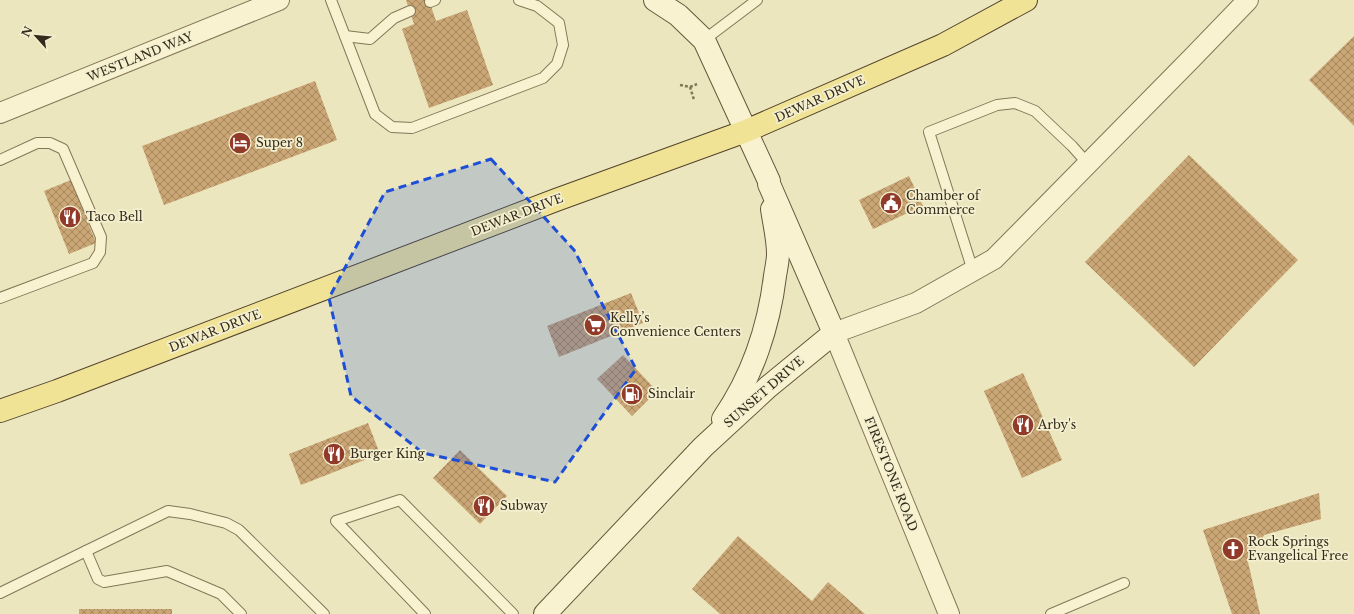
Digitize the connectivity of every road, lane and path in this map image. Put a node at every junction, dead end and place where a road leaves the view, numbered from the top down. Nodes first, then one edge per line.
1 (279, 0) edge
2 (331, 0) edge
3 (519, 0) edge
4 (655, 0) edge
5 (757, 0) edge
6 (1026, 0) edge
7 (1248, 0) edge
8 (410, 11) dead end
9 (345, 36) junction
10 (704, 40) junction
11 (698, 84) dead end
12 (680, 85) dead end
13 (690, 87) junction
14 (694, 100) dead end
15 (0, 113) edge
16 (746, 131) junction
17 (0, 160) edge
18 (1088, 164) junction
19 (769, 184) junction
20 (973, 271) junction
21 (0, 298) edge
22 (834, 333) junction
23 (0, 411) edge
24 (703, 447) junction
25 (86, 551) junction
26 (1124, 584) dead end
27 (0, 593) edge
28 (241, 614) edge
29 (324, 614) edge
30 (426, 614) edge
31 (513, 614) edge
32 (545, 614) edge
33 (949, 614) edge
34 (1051, 614) edge

1 - 15 street, WESTLAND WAY
2 - 9 lane
3 - 9 lane
4 - 10 street
5 - 10 lane
6 - 16 main road, DEWAR DRIVE
7 - 18 street
8 - 9 lane
10 - 16 street
11 - 13 path
12 - 13 path
13 - 14 path
16 - 19 street
16 - 23 main road, DEWAR DRIVE
17 - 21 lane
18 - 20 street
18 - 20 lane
19 - 22 street
19 - 24 street
20 - 22 street
22 - 24 street, SUNSET DRIVE
22 - 33 street, FIRESTONE ROAD
24 - 32 street, SUNSET DRIVE
25 - 27 lane
25 - 28 lane
25 - 29 lane
26 - 34 lane
30 - 31 lane

